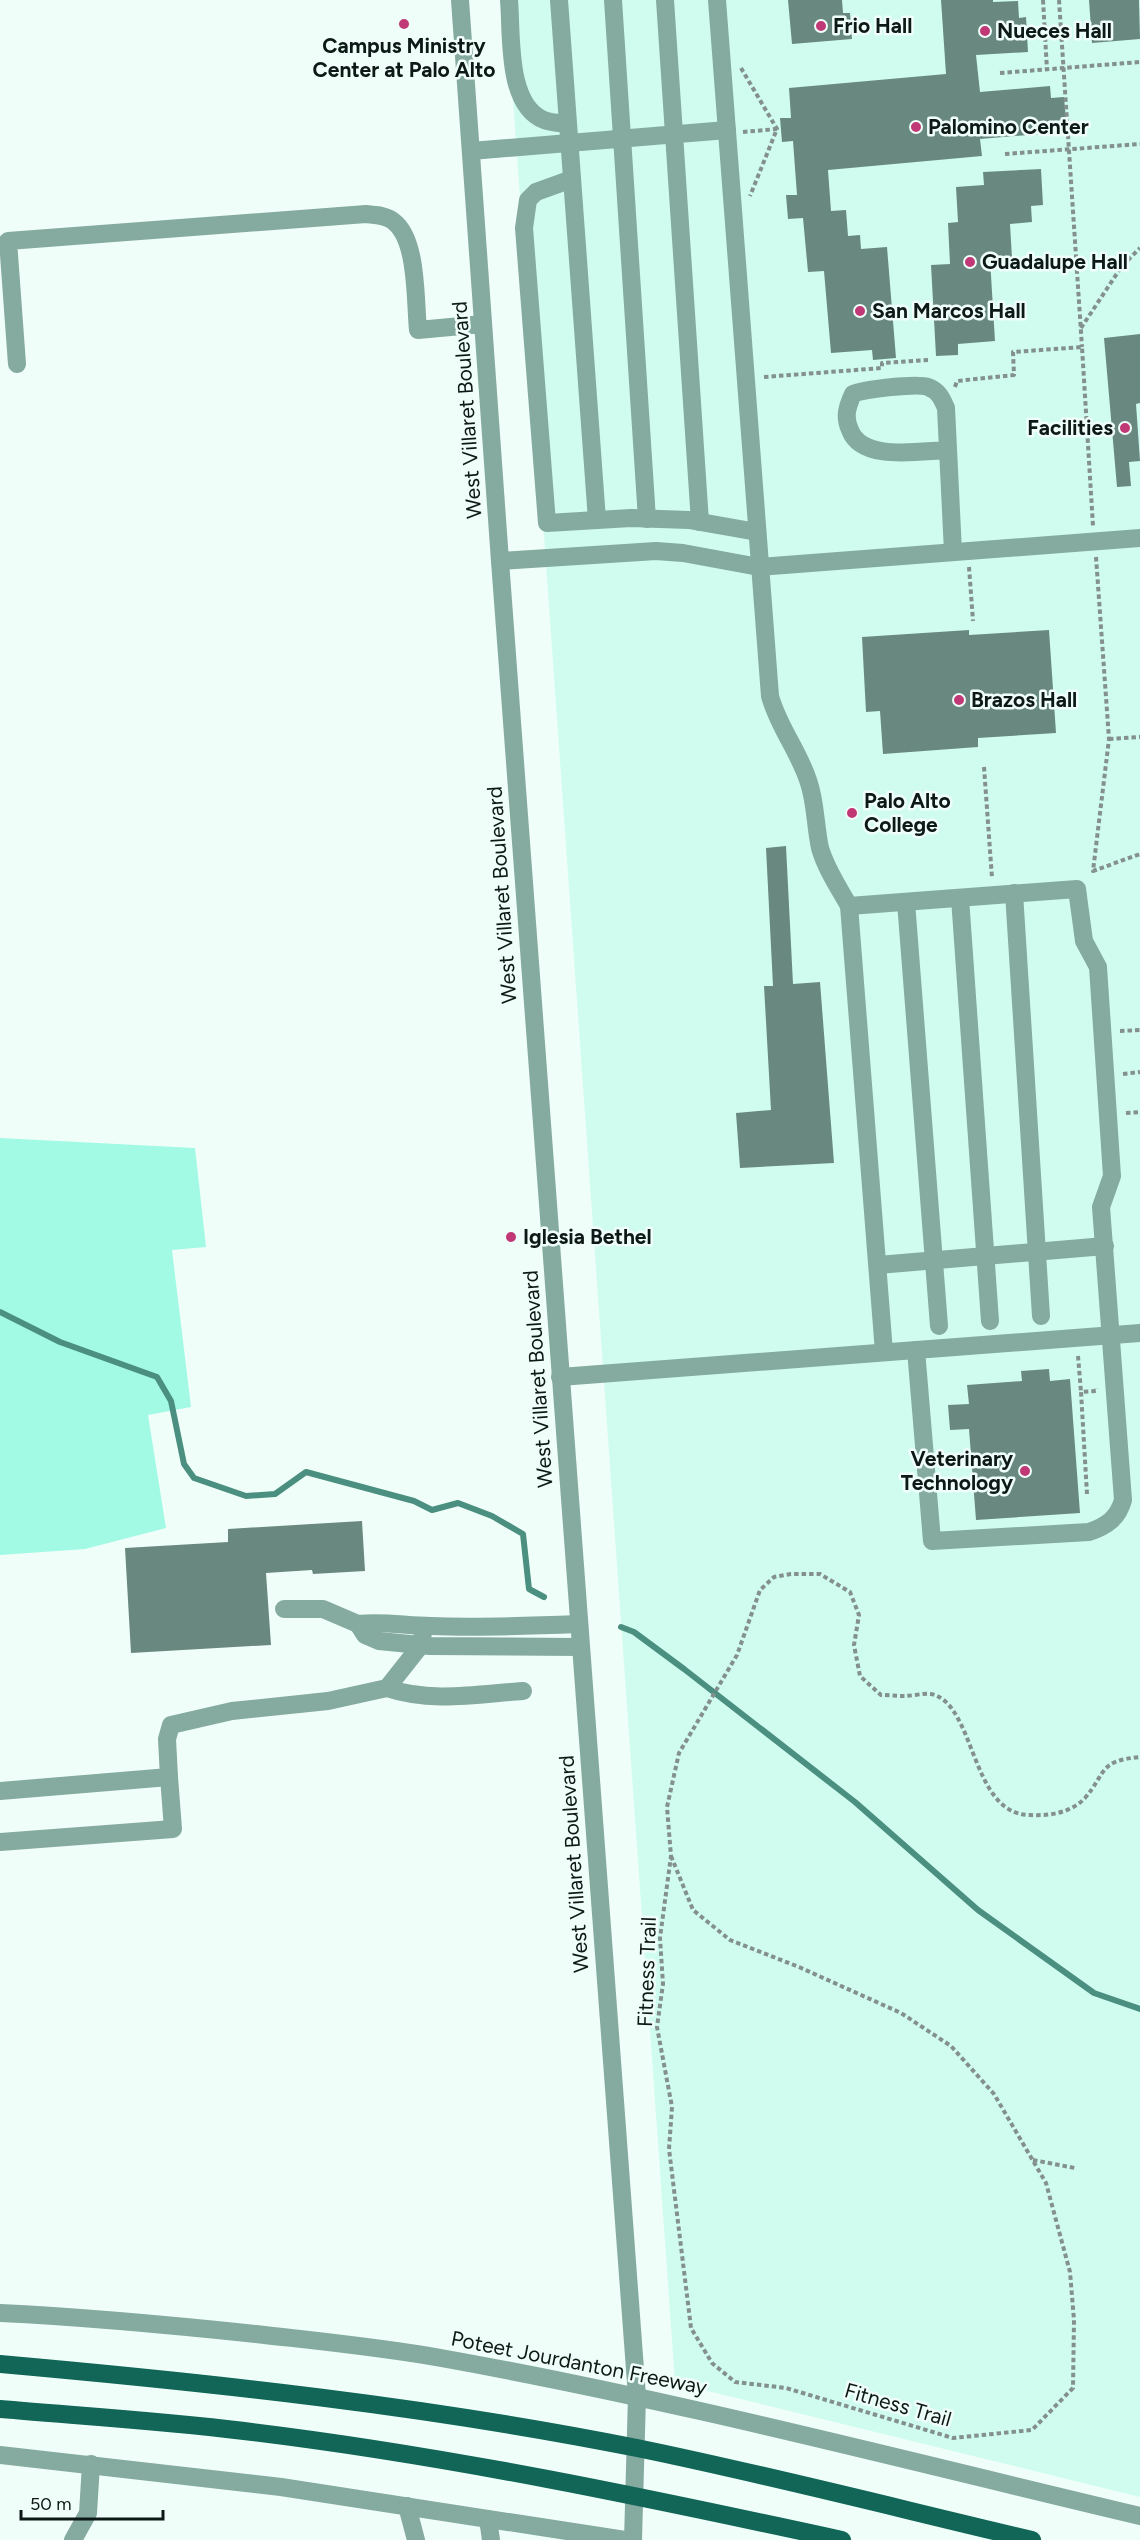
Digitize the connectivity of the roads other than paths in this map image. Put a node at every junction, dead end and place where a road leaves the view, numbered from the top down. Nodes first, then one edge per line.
1 (460, 0) edge
2 (509, 0) edge
3 (559, 0) edge
4 (613, 0) edge
5 (665, 0) edge
6 (717, 0) edge
7 (567, 124) junction
8 (734, 131) junction
9 (674, 135) junction
10 (623, 139) junction
11 (569, 143) junction
12 (471, 151) junction
13 (572, 179) junction
14 (483, 324) junction
15 (17, 364) dead end
16 (948, 450) junction
17 (647, 519) junction
18 (597, 520) junction
19 (700, 522) junction
20 (756, 532) junction
21 (1140, 538) edge
22 (953, 552) junction
23 (500, 561) junction
24 (759, 567) junction
25 (1014, 894) junction
26 (960, 898) junction
27 (906, 902) junction
28 (849, 906) junction
29 (1105, 1246) junction
30 (1037, 1252) junction
31 (986, 1256) junction
32 (934, 1260) junction
33 (878, 1265) junction
34 (1041, 1317) dead end
35 (990, 1322) dead end
36 (939, 1326) dead end
37 (1140, 1333) edge
38 (1111, 1335) junction
39 (916, 1350) junction
40 (884, 1352) junction
41 (560, 1377) junction
42 (284, 1609) dead end
43 (358, 1624) junction
44 (579, 1624) junction
45 (424, 1626) junction
46 (421, 1645) junction
47 (580, 1647) junction
48 (387, 1688) junction
49 (524, 1691) dead end
50 (169, 1777) junction
51 (0, 1791) edge
52 (0, 1842) edge
53 (0, 2313) edge
54 (0, 2364) edge
55 (637, 2396) junction
56 (0, 2409) edge
57 (635, 2448) junction
58 (0, 2455) edge
59 (92, 2464) junction
60 (634, 2495) junction
61 (407, 2506) junction
62 (1140, 2516) edge
63 (488, 2519) junction
64 (565, 2535) edge
65 (73, 2540) edge
66 (416, 2540) edge
67 (491, 2540) edge
68 (625, 2540) edge
69 (633, 2540) edge
70 (842, 2540) edge
71 (1032, 2540) edge

1 - 12 street, West Villaret Boulevard
2 - 7 street
3 - 7 street
4 - 10 street
5 - 9 street
6 - 8 street
7 - 11 street
8 - 9 street
8 - 20 street
9 - 10 street
9 - 19 street
10 - 11 street
10 - 17 street
11 - 12 street
11 - 13 street
12 - 14 street, West Villaret Boulevard
13 - 18 street
13 - 18 street
14 - 15 street
14 - 23 street, West Villaret Boulevard
16 - 16 street
16 - 22 street
17 - 18 street
17 - 19 street
19 - 20 street
20 - 24 street
21 - 22 street
22 - 24 street
23 - 24 street
23 - 41 street, West Villaret Boulevard
24 - 28 street
25 - 26 street
25 - 29 street
25 - 30 street
26 - 27 street
26 - 31 street
27 - 28 street
27 - 32 street
28 - 33 street
29 - 30 street
29 - 38 street
30 - 31 street
30 - 34 street
31 - 32 street
31 - 35 street
32 - 33 street
32 - 36 street
33 - 40 street
37 - 38 street
38 - 39 street
38 - 39 street
39 - 40 street
40 - 41 street
41 - 44 street, West Villaret Boulevard
42 - 43 street
43 - 45 street
43 - 46 street
44 - 45 street
44 - 47 street, West Villaret Boulevard
45 - 46 street
46 - 47 street
46 - 48 street
47 - 55 street, West Villaret Boulevard
48 - 49 street
48 - 50 street
50 - 51 street
50 - 52 street
53 - 55 street, Poteet Jourdanton Freeway
54 - 57 main road
55 - 57 street, West Villaret Boulevard
55 - 62 street, Poteet Jourdanton Freeway
56 - 60 main road
57 - 60 street, West Villaret Boulevard
57 - 71 main road
58 - 59 street
59 - 61 street
59 - 65 street
60 - 69 street, West Villaret Boulevard
60 - 70 main road
61 - 63 street
61 - 66 street
63 - 64 street
63 - 67 street
64 - 68 street

